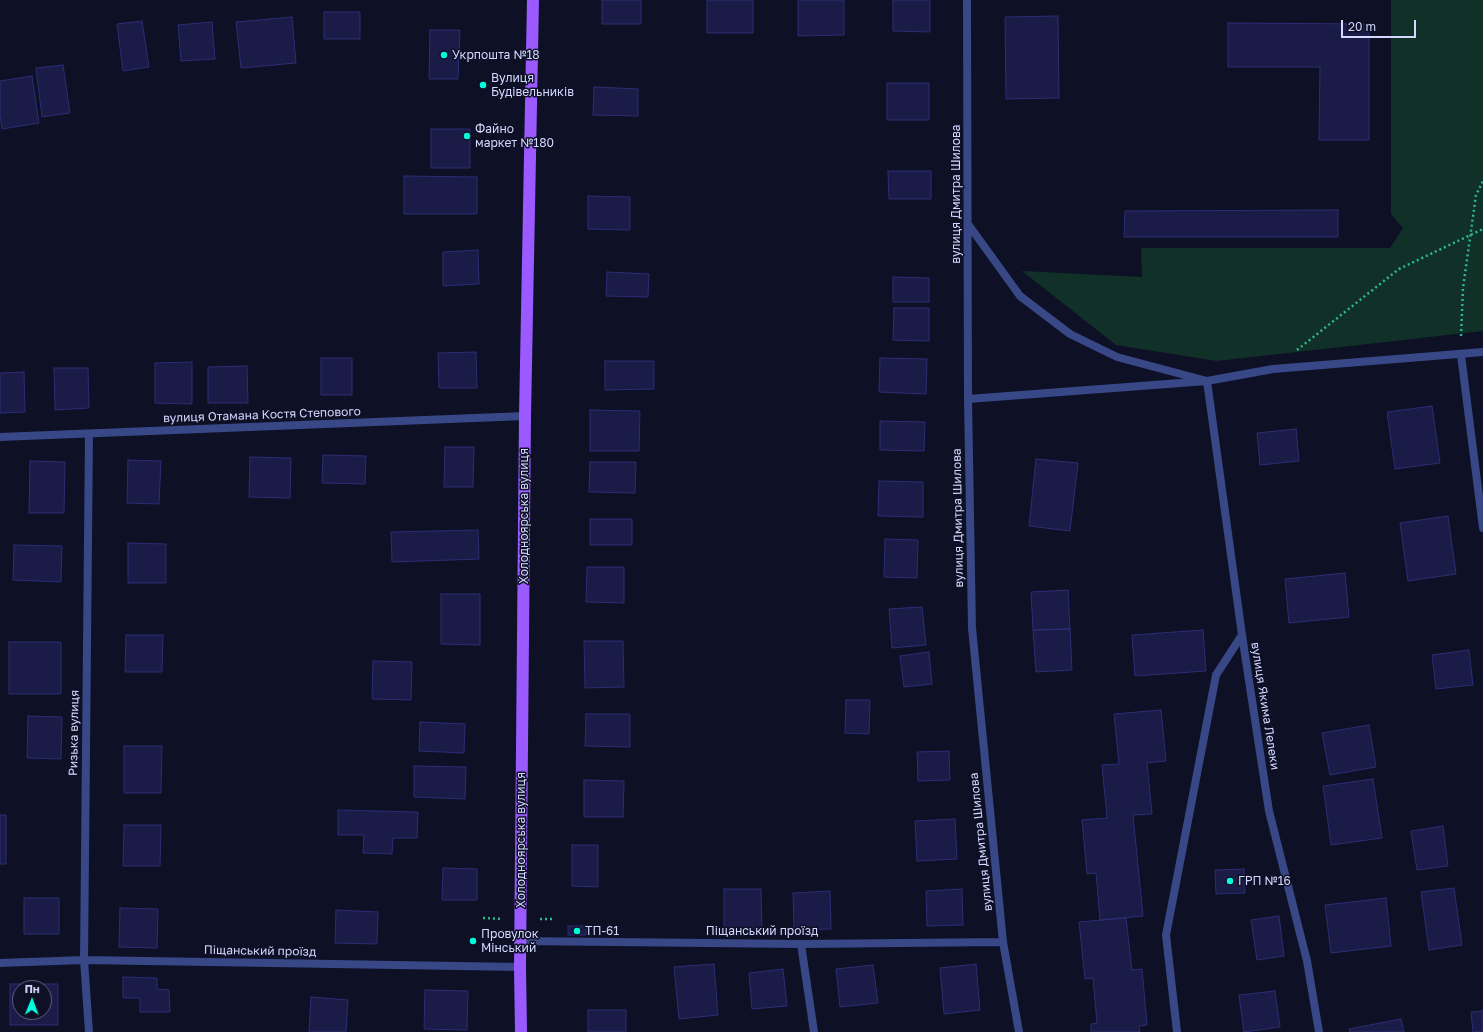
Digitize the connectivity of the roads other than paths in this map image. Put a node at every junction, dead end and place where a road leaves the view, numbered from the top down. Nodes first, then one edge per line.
1 (533, 0) edge
2 (967, 0) edge
3 (968, 224) junction
4 (1483, 352) edge
5 (1461, 355) junction
6 (1207, 381) junction
7 (968, 399) junction
8 (525, 416) junction
9 (89, 434) junction
10 (0, 437) edge
11 (1483, 528) edge
12 (1242, 635) junction
13 (520, 941) junction
14 (1003, 942) junction
15 (801, 944) junction
16 (84, 960) junction
17 (0, 963) edge
18 (520, 967) junction
19 (89, 1032) edge
20 (521, 1032) edge
21 (814, 1032) edge
22 (1019, 1032) edge
23 (1177, 1032) edge
24 (1319, 1032) edge

1 - 8 main road, Холодноярська вулиця
2 - 3 street, вулиця Дмитра Шилова
3 - 6 street
3 - 7 street, вулиця Дмитра Шилова
4 - 5 street
5 - 6 street
5 - 11 street
6 - 7 street
6 - 12 street, вулиця Якима Лелеки
7 - 14 street, вулиця Дмитра Шилова
8 - 9 street, вулиця Отамана Костя Степового
8 - 13 main road, Холодноярська вулиця
9 - 10 street, вулиця Отамана Костя Степового
9 - 16 street, Ризька вулиця
12 - 23 street
12 - 24 street, вулиця Якима Лелеки
13 - 15 street, Піщанський проїзд
13 - 18 main road, Холодноярська вулиця
14 - 15 street, Піщанський проїзд
14 - 22 street, вулиця Дмитра Шилова
15 - 21 street
16 - 17 street, Піщанський проїзд
16 - 18 street, Піщанський проїзд
16 - 19 street, Ризька вулиця
18 - 20 main road, Холодноярська вулиця

